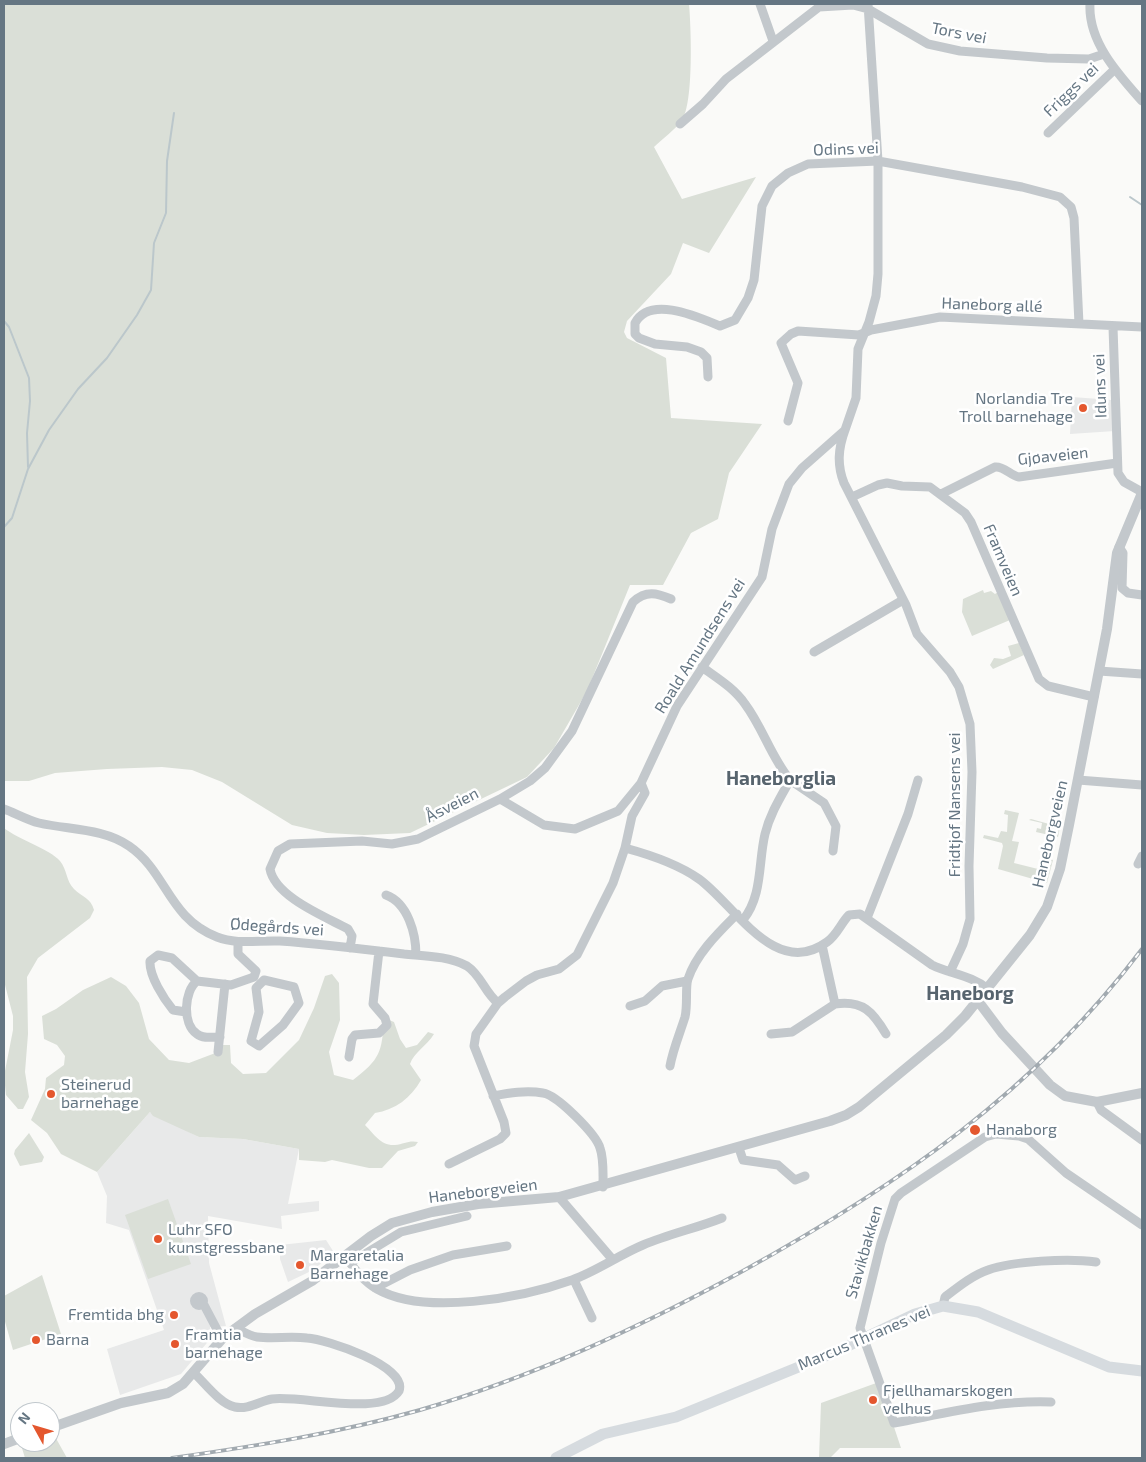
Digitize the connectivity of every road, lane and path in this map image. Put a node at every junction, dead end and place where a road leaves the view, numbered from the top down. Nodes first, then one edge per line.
1 (760, 4) edge
2 (1090, 4) edge
3 (868, 6) edge
4 (773, 41) junction
5 (1104, 54) junction
6 (1115, 68) junction
7 (1142, 101) edge
8 (680, 124) dead end
9 (1048, 133) dead end
10 (878, 161) junction
11 (1080, 324) junction
12 (1113, 326) junction
13 (1142, 327) edge
14 (864, 334) junction
15 (708, 376) dead end
16 (788, 421) dead end
17 (844, 431) junction
18 (1117, 463) junction
19 (1142, 492) edge
20 (941, 494) junction
21 (852, 497) junction
22 (1119, 547) junction
23 (1142, 595) edge
24 (671, 599) dead end
25 (903, 600) junction
26 (814, 652) dead end
27 (702, 667) junction
28 (1099, 671) junction
29 (1142, 674) edge
30 (1094, 697) junction
31 (790, 780) junction
32 (918, 780) dead end
33 (1078, 780) junction
34 (642, 783) junction
35 (1142, 786) edge
36 (500, 799) junction
37 (4, 808) edge
38 (626, 848) junction
39 (833, 851) dead end
40 (386, 895) dead end
41 (740, 917) junction
42 (867, 918) junction
43 (238, 942) junction
44 (822, 945) junction
45 (350, 948) junction
46 (379, 951) junction
47 (416, 955) junction
48 (950, 972) junction
49 (256, 980) junction
50 (197, 981) junction
51 (687, 981) junction
52 (225, 984) junction
53 (988, 989) junction
54 (978, 1001) junction
55 (498, 1004) junction
56 (835, 1004) junction
57 (630, 1006) dead end
58 (186, 1012) junction
59 (771, 1034) dead end
60 (886, 1034) dead end
61 (220, 1037) junction
62 (218, 1052) dead end
63 (349, 1057) dead end
64 (670, 1066) dead end
65 (1142, 1092) edge
66 (493, 1096) junction
67 (1096, 1102) junction
68 (1142, 1140) edge
69 (739, 1148) junction
70 (449, 1164) dead end
71 (805, 1176) dead end
72 (603, 1186) junction
73 (559, 1197) junction
74 (467, 1216) dead end
75 (722, 1218) dead end
76 (1142, 1225) edge
77 (508, 1246) dead end
78 (348, 1260) junction
79 (612, 1260) junction
80 (1096, 1262) dead end
81 (574, 1280) junction
82 (375, 1288) junction
83 (202, 1303) dead end
84 (943, 1306) junction
85 (592, 1318) dead end
86 (236, 1328) junction
87 (222, 1339) junction
88 (864, 1339) junction
89 (1142, 1371) edge
90 (194, 1373) junction
91 (1051, 1402) dead end
92 (60, 1424) edge
93 (587, 1441) junction
94 (556, 1458) edge
95 (564, 1458) edge

1 - 4 street
2 - 5 street
3 - 4 street, Tors vei
3 - 5 street, Tors vei
3 - 10 street, Fridtjof Nansens vei
4 - 8 street, Tors vei
5 - 6 street
6 - 7 street
6 - 9 street, Friggs vei
10 - 11 street, Odins vei
10 - 14 street, Fridtjof Nansens vei
10 - 15 street, Odins vei
11 - 12 street, Haneborg allé
11 - 14 street, Haneborg allé
12 - 13 street, Haneborg allé
12 - 18 street, Iduns vei
14 - 16 street, Haneborg allé
14 - 17 street, Fridtjof Nansens vei
17 - 21 street, Fridtjof Nansens vei
17 - 27 street, Roald Amundsens vei
18 - 19 street, Iduns vei
18 - 20 street, Gjøaveien
19 - 22 street, Haneborgveien
20 - 21 street, Framveien
20 - 30 street, Framveien
21 - 25 street, Fridtjof Nansens vei
22 - 23 street
22 - 28 street, Haneborgveien
24 - 36 street, Åsveien
25 - 26 street
25 - 48 street, Fridtjof Nansens vei
27 - 31 street
27 - 34 street, Roald Amundsens vei
28 - 29 street
28 - 30 street, Haneborgveien
30 - 33 street, Haneborgveien
31 - 39 street
31 - 41 street
32 - 42 street
33 - 35 street
33 - 53 street, Haneborgveien
34 - 36 street
34 - 38 street, Roald Amundsens vei
36 - 45 street, Åsveien
37 - 43 street, Ødegårds vei
38 - 41 street
38 - 55 street, Roald Amundsens vei
40 - 47 street
41 - 44 street
41 - 51 street
42 - 44 street
42 - 48 street
43 - 45 street, Ødegårds vei
43 - 49 street
44 - 56 street
45 - 46 street, Ødegårds vei
46 - 47 street, Ødegårds vei
46 - 63 street
47 - 55 street, Ødegårds vei
48 - 53 street
49 - 49 street
49 - 52 street
50 - 52 street
50 - 58 street
50 - 58 street
51 - 57 street
51 - 64 street
52 - 61 street
53 - 54 street, Haneborgveien
54 - 67 street
54 - 69 street, Haneborgveien
55 - 66 street, Roald Amundsens vei
56 - 59 street
56 - 60 street
58 - 61 street
61 - 62 street
65 - 67 street
66 - 70 street, Roald Amundsens vei
66 - 72 street
67 - 68 street
69 - 71 street
69 - 72 street, Haneborgveien
72 - 73 street, Haneborgveien
73 - 78 street, Haneborgveien
73 - 79 street
74 - 78 street
75 - 79 street
76 - 88 street, Stavikbakken
77 - 82 street
78 - 82 street
78 - 86 street, Haneborgveien
79 - 81 street
80 - 84 street
81 - 82 street
81 - 85 street
83 - 87 street
84 - 88 main road, Marcus Thranes vei
84 - 89 main road, Marcus Thranes vei
86 - 87 street, Haneborgveien
86 - 90 street
87 - 90 street, Haneborgveien
88 - 91 street, Stavikbakken
88 - 93 main road, Marcus Thranes vei
90 - 92 street, Haneborgveien
93 - 94 main road, Marcus Thranes vei
93 - 95 main road, Marcus Thranes vei

